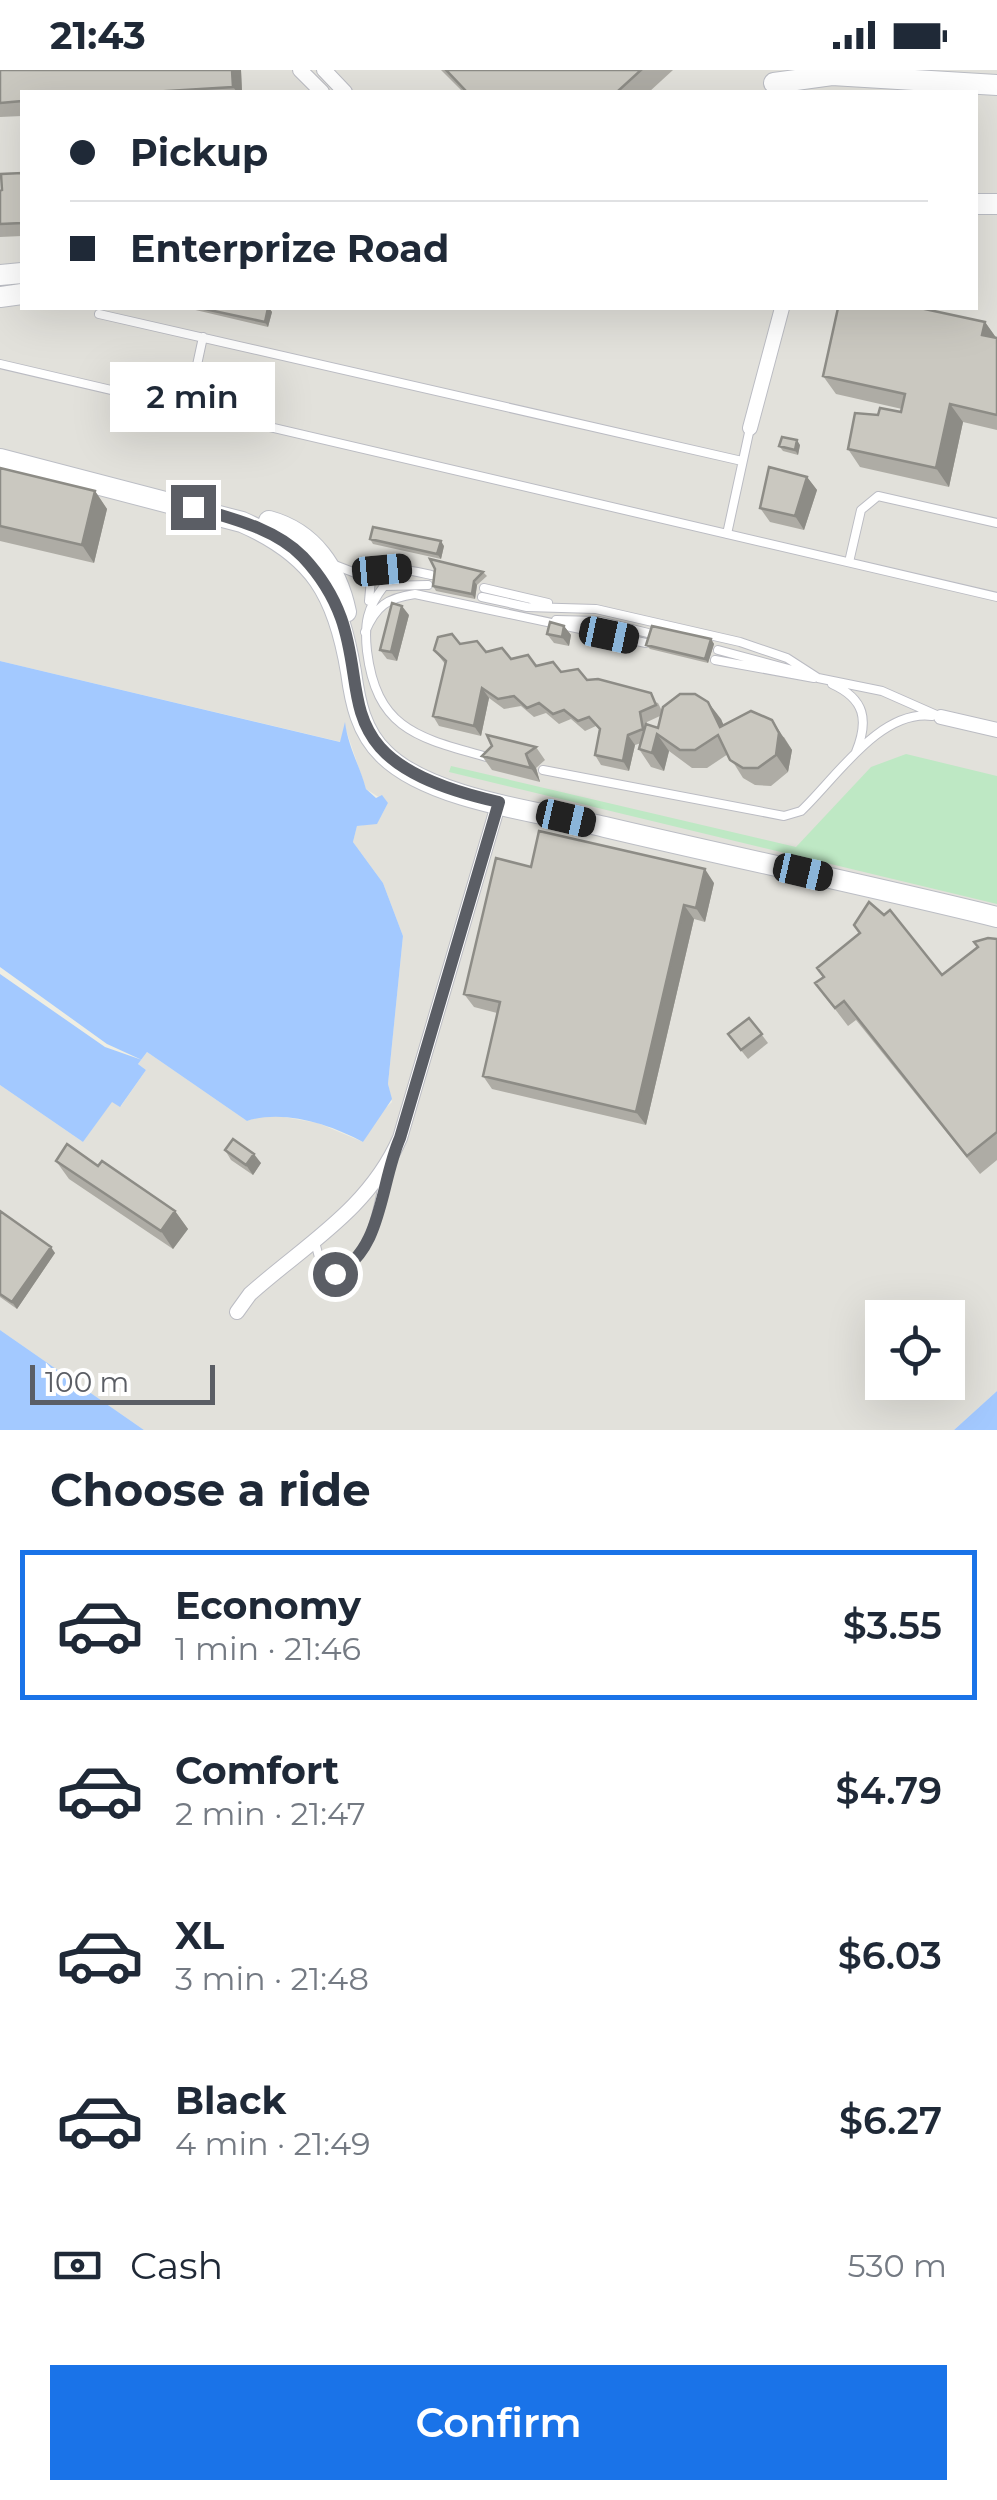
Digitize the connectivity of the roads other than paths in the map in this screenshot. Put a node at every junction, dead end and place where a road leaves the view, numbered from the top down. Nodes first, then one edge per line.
1 (300, 70) edge
2 (324, 70) edge
3 (774, 85) edge
4 (997, 85) edge
5 (320, 90) edge
6 (343, 90) edge
7 (773, 310) edge
8 (781, 310) edge
9 (99, 314) dead end
10 (772, 335) junction
11 (204, 337) junction
12 (0, 364) edge
13 (188, 408) junction
14 (750, 428) joint
15 (0, 459) edge
16 (742, 461) junction
17 (193, 507) junction
18 (997, 523) edge
19 (726, 534) junction
20 (328, 562) junction
21 (849, 562) junction
22 (371, 579) junction
23 (483, 592) dead end
24 (997, 597) edge
25 (368, 606) junction
26 (355, 633) junction
27 (647, 638) edge
28 (716, 655) dead end
29 (818, 678) junction
30 (941, 717) junction
31 (997, 730) edge
32 (854, 758) junction
33 (494, 759) edge
34 (543, 770) dead end
35 (499, 802) junction
36 (997, 917) edge
37 (386, 1170) junction
38 (315, 1242) junction
39 (237, 1312) dead end

1 - 5 street
2 - 6 street
3 - 4 street
7 - 10 street
8 - 10 street
9 - 11 lane
10 - 14 street
11 - 13 lane
11 - 16 lane
12 - 13 lane
13 - 19 lane
14 - 16 lane
15 - 17 street
16 - 19 lane
17 - 20 street
17 - 26 street
18 - 21 lane
19 - 21 lane
20 - 22 lane
20 - 26 street
21 - 24 lane
22 - 25 lane
22 - 25 lane
23 - 29 lane
25 - 26 lane
26 - 27 lane
26 - 33 lane
26 - 35 street
28 - 29 lane
29 - 30 lane
29 - 32 lane
30 - 31 street
30 - 32 lane
32 - 34 lane
35 - 36 street
35 - 37 street
37 - 38 street
37 - 38 lane
38 - 39 street

